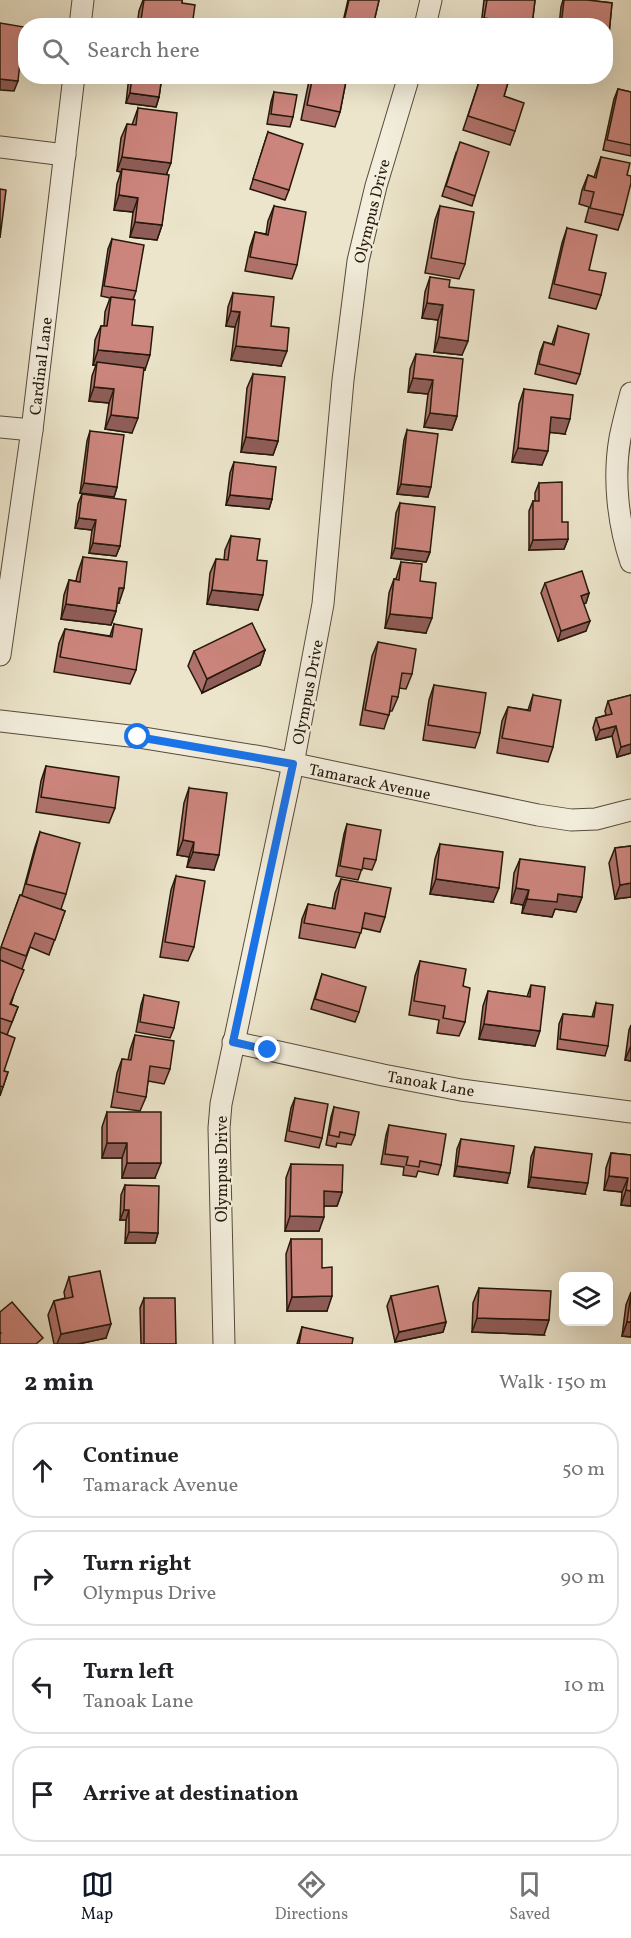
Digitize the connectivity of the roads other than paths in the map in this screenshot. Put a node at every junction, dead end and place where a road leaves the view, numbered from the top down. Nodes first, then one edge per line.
1 (83, 0) edge
2 (431, 0) edge
3 (81, 18) edge
4 (427, 18) edge
5 (73, 84) edge
6 (407, 84) edge
7 (0, 147) edge
8 (65, 155) junction
9 (631, 393) edge
10 (0, 427) edge
11 (32, 430) junction
12 (631, 562) edge
13 (0, 655) edge
14 (0, 721) edge
15 (293, 764) junction
16 (631, 810) edge
17 (233, 1042) junction
18 (631, 1112) edge
19 (224, 1344) edge

1 - 3 street
2 - 4 street
5 - 8 street, Cardinal Lane
6 - 15 street, Olympus Drive
7 - 8 street
8 - 11 street, Cardinal Lane
9 - 12 street
10 - 11 street
11 - 13 street, Cardinal Lane
14 - 15 street, Tamarack Avenue
15 - 16 street, Tamarack Avenue
15 - 17 street, Olympus Drive
17 - 18 street, Tanoak Lane
17 - 19 street, Olympus Drive

